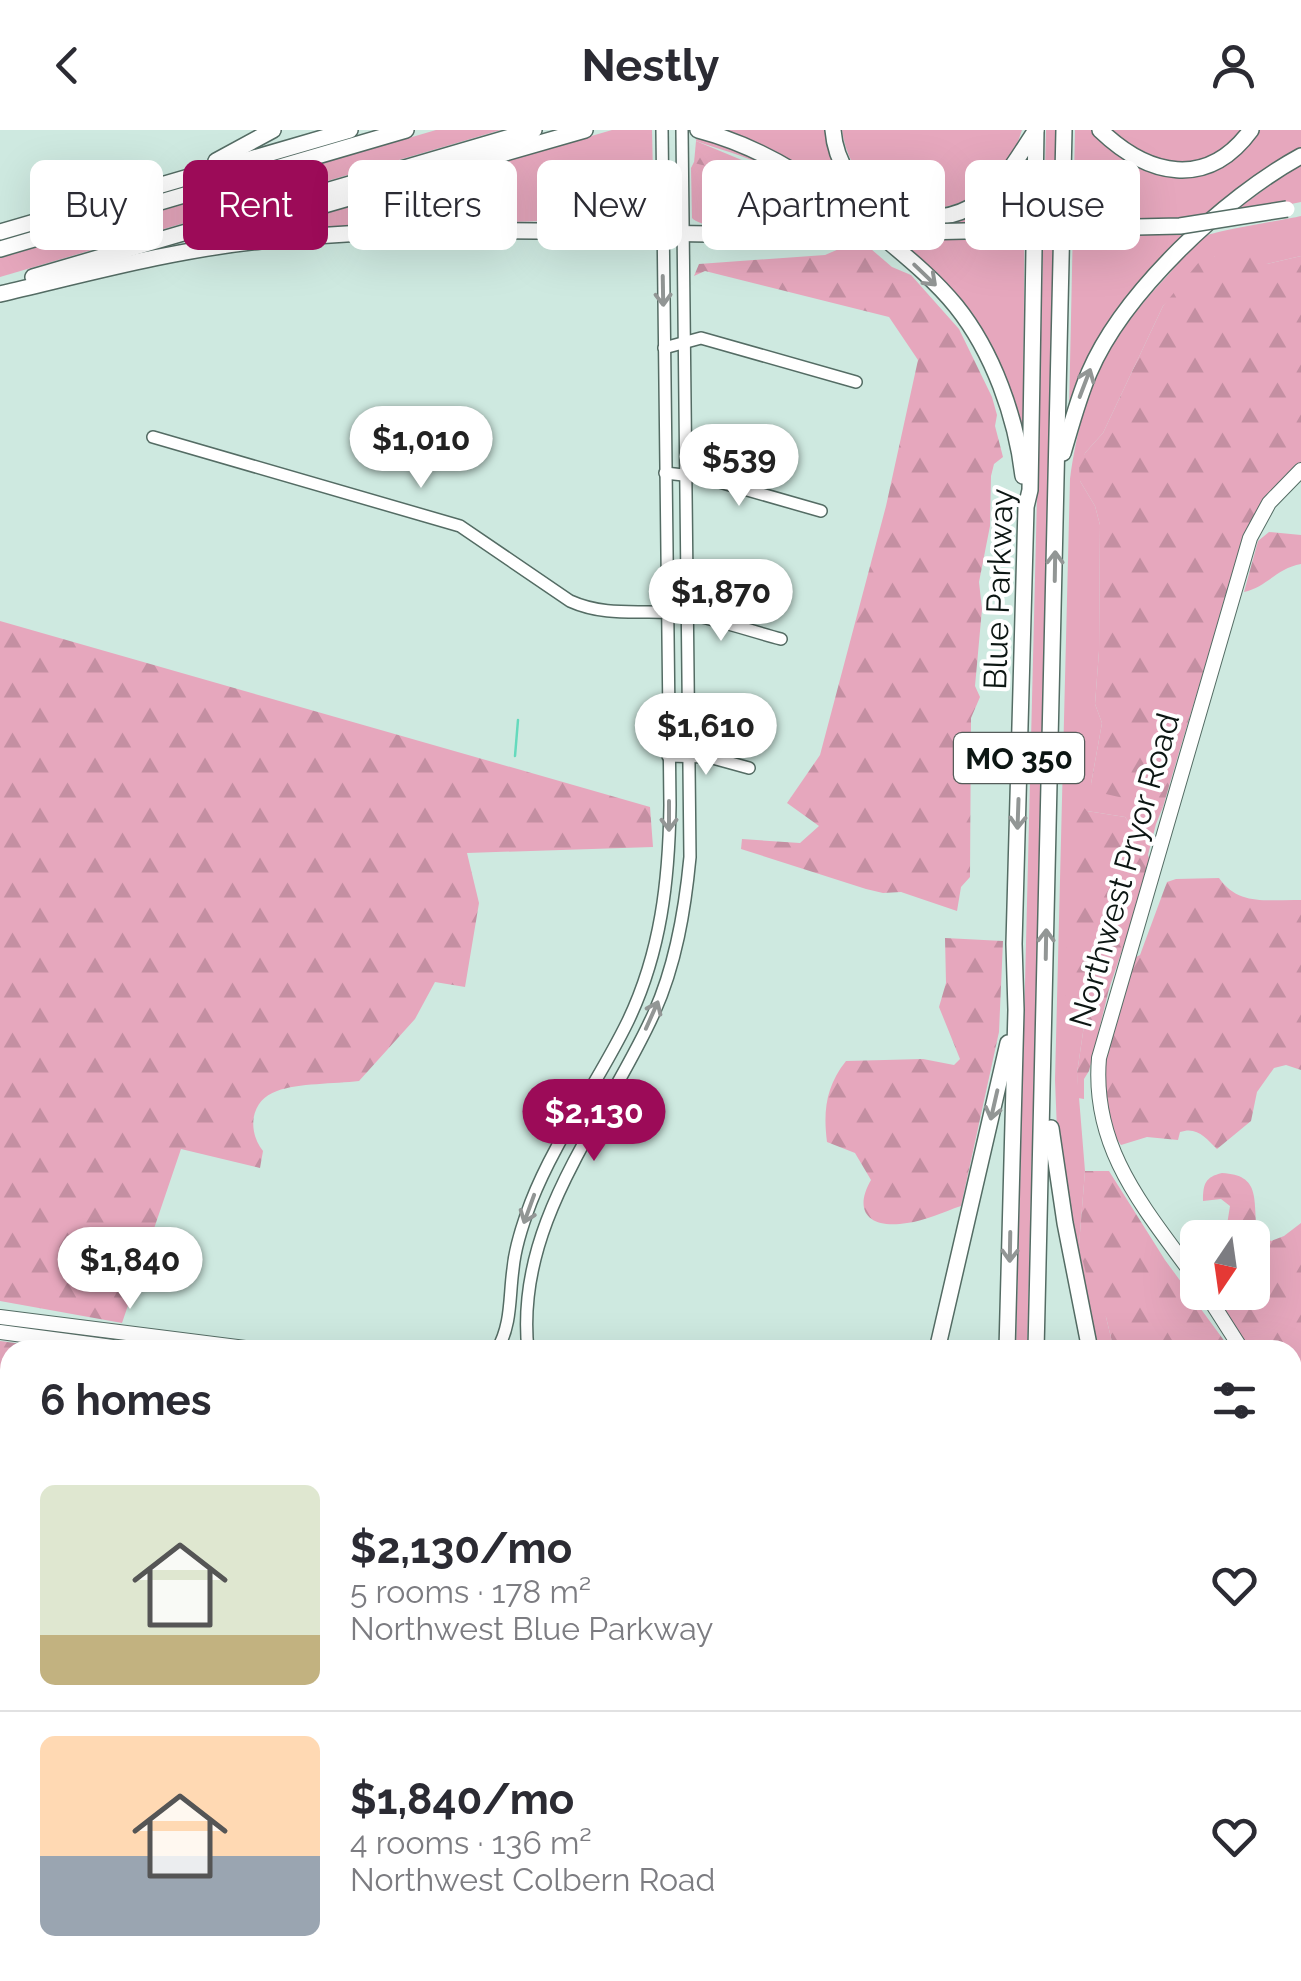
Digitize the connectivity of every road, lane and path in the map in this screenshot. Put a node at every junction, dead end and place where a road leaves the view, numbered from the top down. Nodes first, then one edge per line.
1 (274, 130) edge
2 (350, 130) edge
3 (406, 130) edge
4 (534, 130) edge
5 (585, 130) edge
6 (662, 130) edge
7 (682, 130) edge
8 (698, 130) edge
9 (833, 130) edge
10 (1036, 130) edge
11 (1064, 130) edge
12 (1100, 130) edge
13 (1251, 130) edge
14 (1301, 156) edge
15 (662, 160) edge
16 (171, 182) junction
17 (1294, 208) edge
18 (0, 232) edge
19 (537, 233) edge
20 (684, 235) junction
21 (0, 249) edge
22 (662, 250) edge
23 (104, 269) junction
24 (0, 286) edge
25 (0, 294) edge
26 (685, 340) junction
27 (664, 348) junction
28 (856, 382) dead end
29 (153, 436) dead end
30 (1301, 470) edge
31 (665, 473) junction
32 (686, 476) junction
33 (1057, 476) junction
34 (1026, 507) junction
35 (821, 511) dead end
36 (666, 613) junction
37 (688, 614) junction
38 (781, 639) dead end
39 (668, 756) junction
40 (689, 756) junction
41 (749, 768) dead end
42 (1016, 1010) junction
43 (1045, 1041) junction
44 (1180, 1256) edge
45 (1216, 1310) edge
46 (0, 1317) edge
47 (0, 1332) edge
48 (60, 1340) edge
49 (182, 1340) edge
50 (503, 1340) edge
51 (527, 1340) edge
52 (938, 1340) edge
53 (1008, 1340) edge
54 (1036, 1340) edge
55 (1088, 1340) edge
56 (1236, 1340) edge

1 - 16 highway
2 - 16 highway
3 - 21 highway
4 - 24 highway
5 - 23 highway
6 - 15 street
7 - 20 street
8 -> 34 highway
9 - 10 highway
10 - 34 highway, Blue Parkway / MO 350
11 - 33 highway, Blue Parkway / MO 350
12 - 13 highway
33 -> 14 highway
16 - 18 highway
17 - 20 highway, bridge
19 - 23 highway
20 - 26 street
22 -> 27 street
23 - 25 highway
26 - 27 street
26 - 28 street
26 - 32 street
27 - 31 street
29 - 36 street
30 - 44 main road, Northwest Pryor Road
31 - 32 street
31 - 36 street
32 - 35 street
32 - 37 street
43 -> 33 highway, Blue Parkway / MO 350
34 -> 42 highway, Blue Parkway / MO 350
36 - 37 street
36 - 39 street
37 - 38 street
37 - 40 street
39 - 40 street
39 -> 50 street
40 - 41 street
51 -> 40 street
42 -> 52 highway
42 -> 53 highway, Blue Parkway / MO 350
43 - 54 highway, Blue Parkway / MO 350
43 - 55 highway
45 - 56 main road
46 - 49 main road
47 - 48 main road

